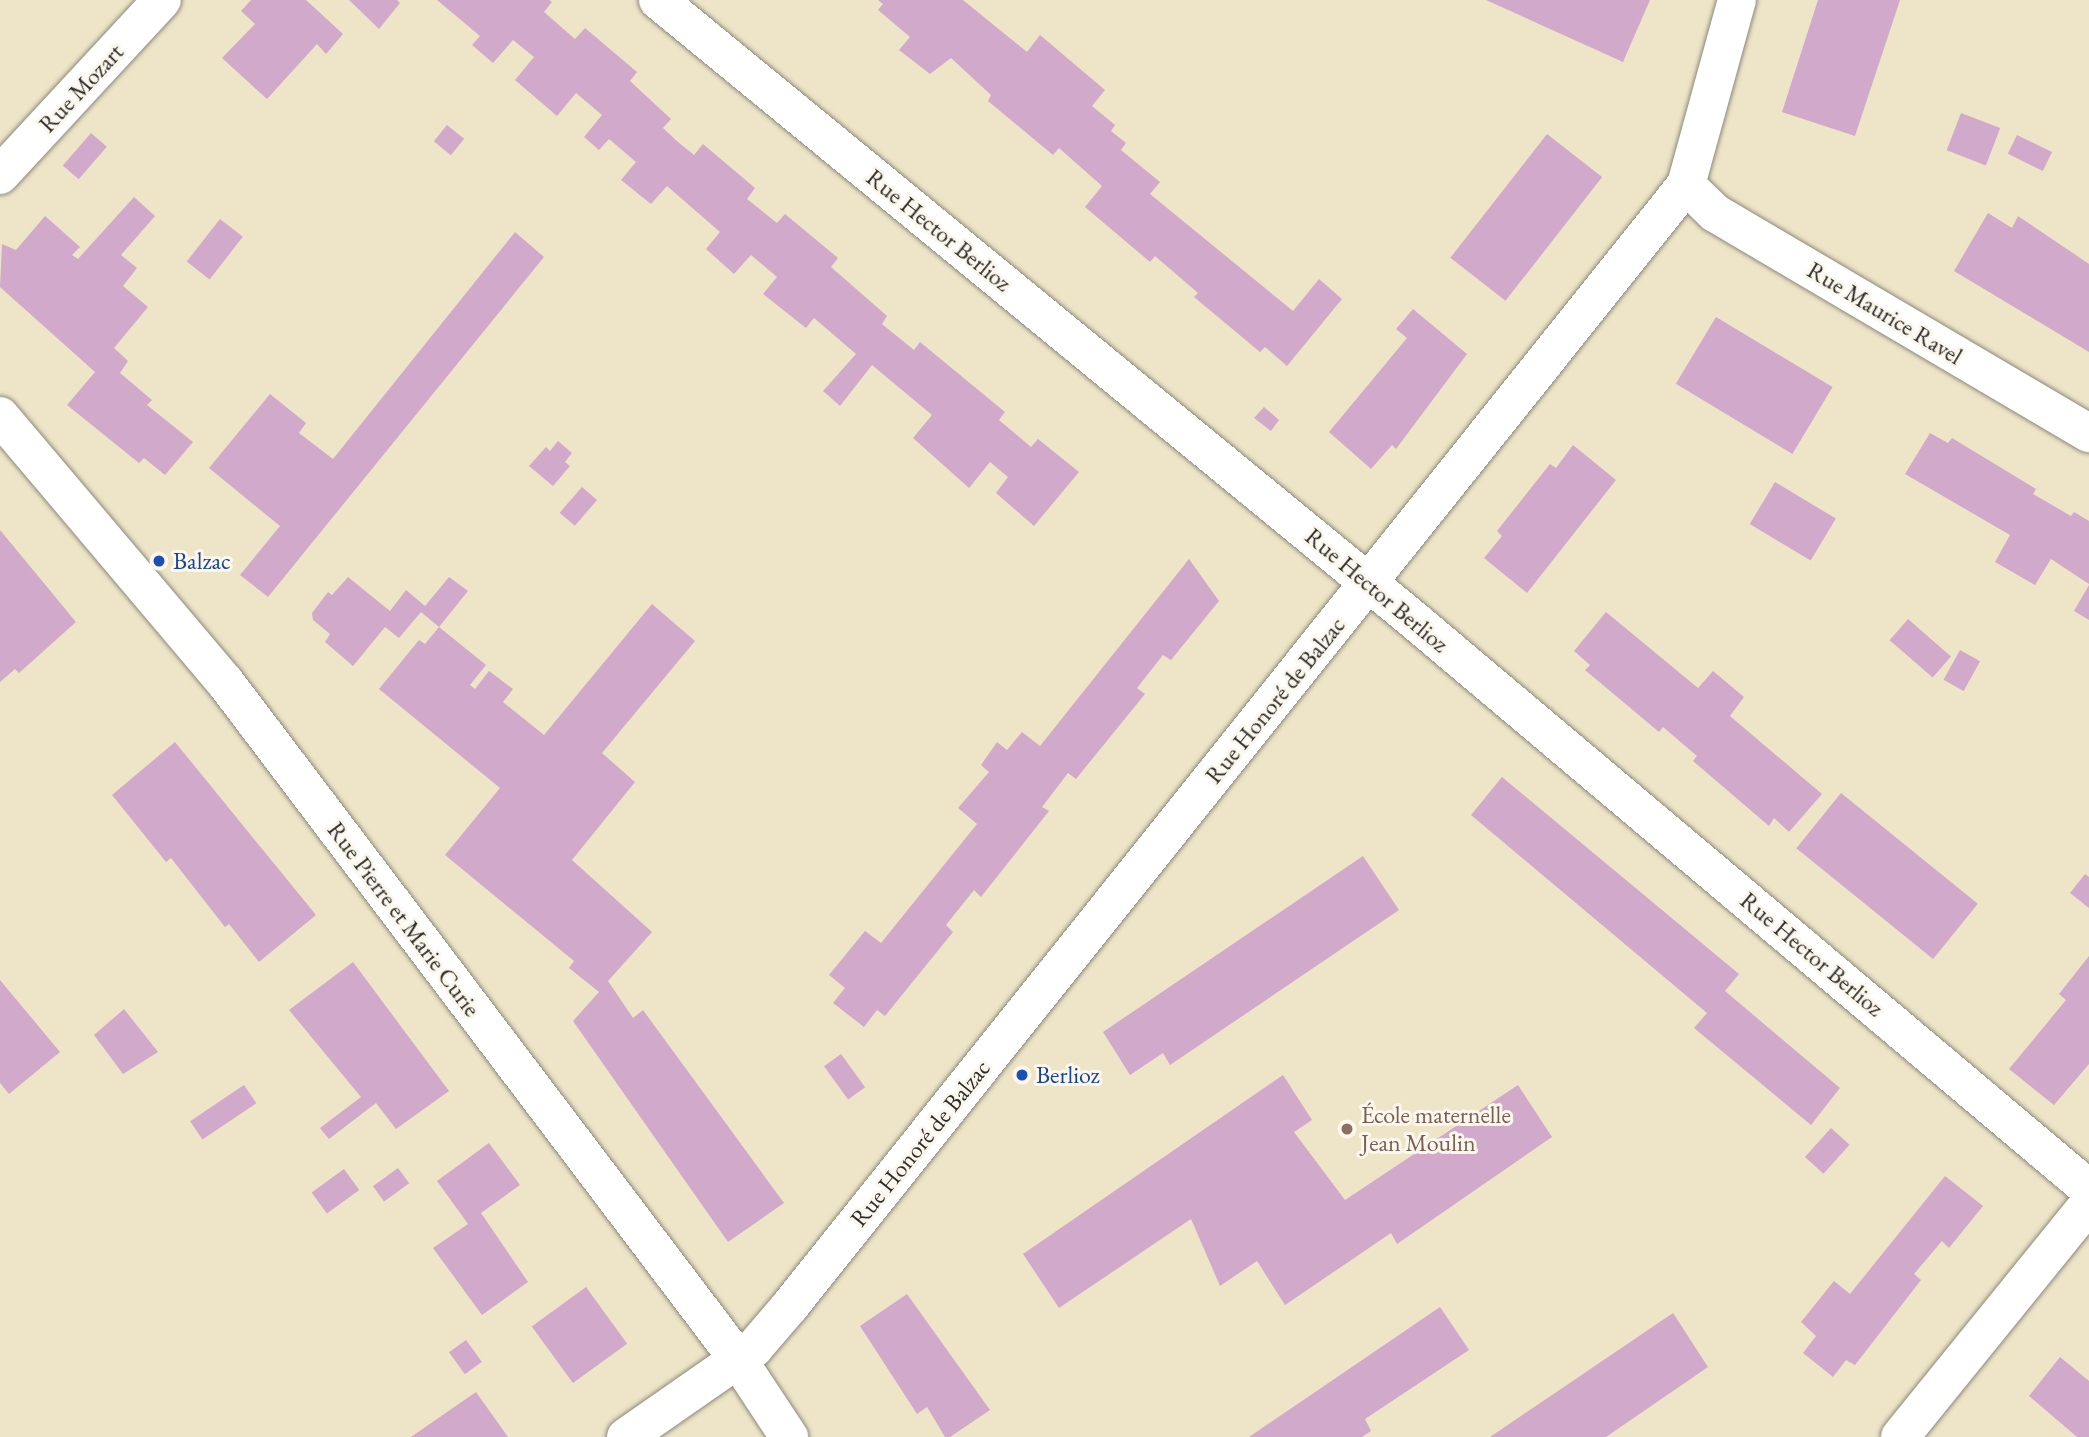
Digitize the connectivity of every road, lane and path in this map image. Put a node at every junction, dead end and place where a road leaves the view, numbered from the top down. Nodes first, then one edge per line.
1 (162, 0) edge
2 (658, 0) edge
3 (1737, 0) edge
4 (0, 175) edge
5 (1686, 185) junction
6 (0, 416) edge
7 (2089, 433) edge
8 (1369, 586) junction
9 (2089, 1189) edge
10 (2089, 1204) edge
11 (737, 1358) junction
12 (626, 1437) edge
13 (789, 1437) edge
14 (1900, 1437) edge

1 - 4 street, Rue Mozart
2 - 8 street, Rue Hector Berlioz
3 - 5 street, Rue Honoré de Balzac
5 - 7 street, Rue Maurice Ravel
5 - 8 street, Rue Honoré de Balzac
6 - 11 street, Rue Pierre et Marie Curie
8 - 9 street, Rue Hector Berlioz
8 - 11 street, Rue Honoré de Balzac
10 - 14 street
11 - 12 street, Rue Honoré de Balzac
11 - 13 street, Rue Pierre et Marie Curie

